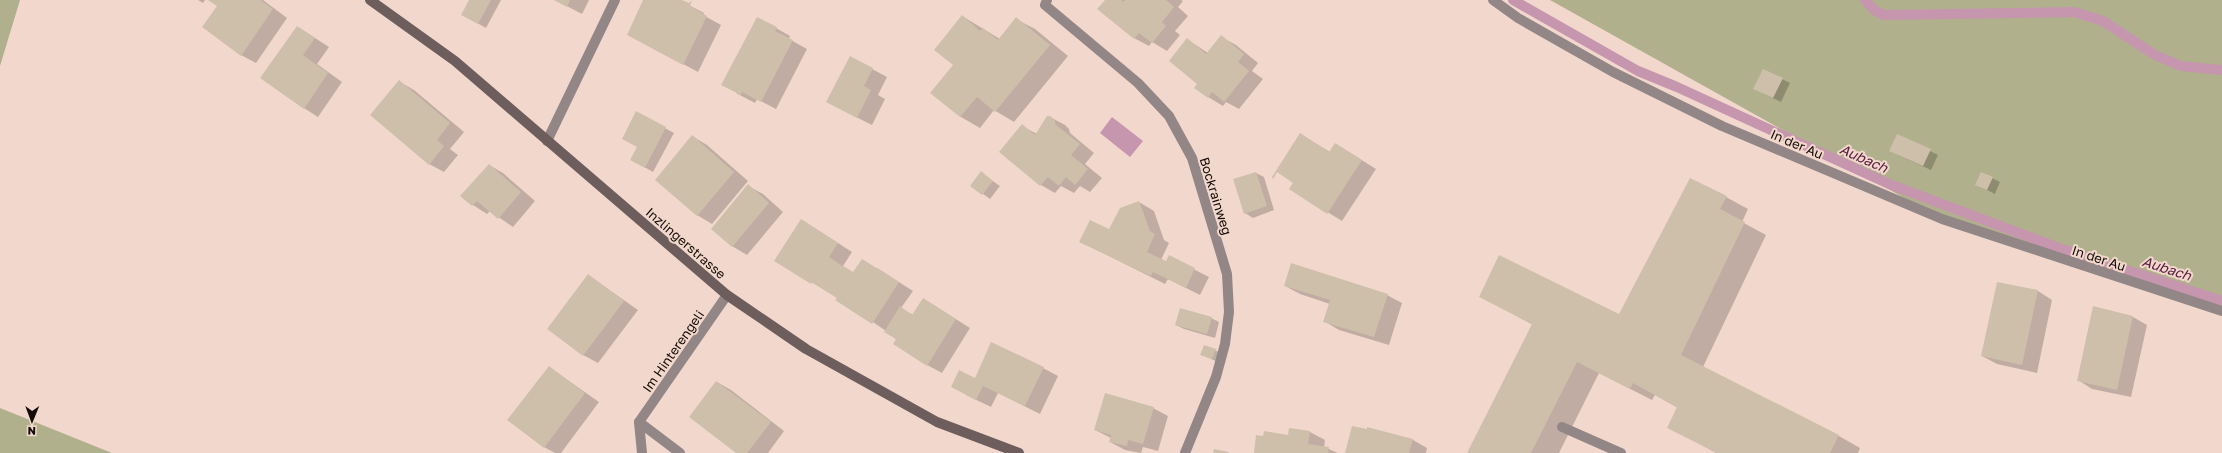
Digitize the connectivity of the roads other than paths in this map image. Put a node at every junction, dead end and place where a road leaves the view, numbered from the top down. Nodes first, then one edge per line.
1 (370, 0) edge
2 (615, 0) edge
3 (1047, 0) edge
4 (1493, 0) edge
5 (548, 141) junction
6 (727, 295) junction
7 (2222, 311) edge
8 (639, 422) junction
9 (1562, 427) dead end
10 (642, 453) edge
11 (680, 453) edge
12 (1019, 453) edge
13 (1185, 453) edge
14 (1621, 453) edge

1 - 5 street, Inzlingerstrasse
2 - 5 street
3 - 13 street, Bockrainweg
4 - 7 street, In der Au
5 - 6 street, Inzlingerstrasse
6 - 8 street, Im Hinterengeli
6 - 12 street, Inzlingerstrasse
8 - 10 street
8 - 11 street
9 - 14 street

